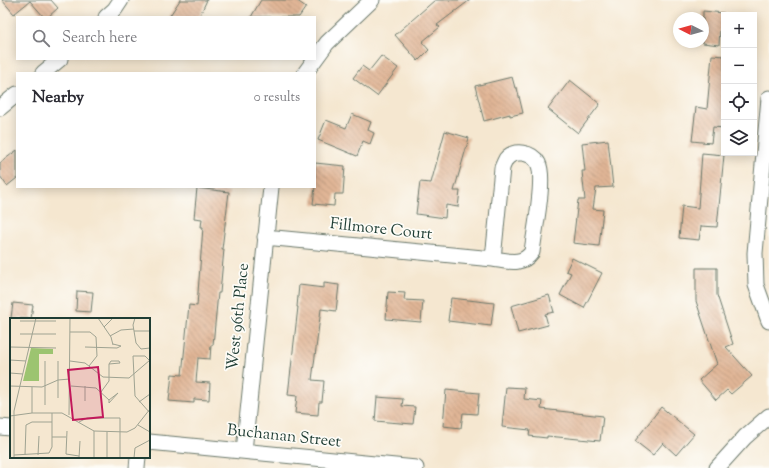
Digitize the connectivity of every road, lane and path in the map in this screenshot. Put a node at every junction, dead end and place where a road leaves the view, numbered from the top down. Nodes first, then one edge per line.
1 (122, 0) edge
2 (372, 0) edge
3 (107, 16) edge
4 (316, 58) edge
5 (59, 60) edge
6 (315, 60) edge
7 (44, 72) edge
8 (306, 72) edge
9 (16, 95) edge
10 (769, 98) edge
11 (0, 108) edge
12 (270, 188) edge
13 (265, 237) junction
14 (493, 260) junction
15 (769, 321) edge
16 (769, 416) edge
17 (0, 427) edge
18 (10, 428) edge
19 (150, 442) edge
20 (244, 451) junction
21 (138, 458) edge
22 (137, 468) edge
23 (416, 468) edge
24 (717, 468) edge

1 - 3 street
2 - 4 street
5 - 7 street
6 - 8 street
9 - 11 street
10 - 15 street
12 - 13 street, West 96th Place
13 - 14 street, Fillmore Court
13 - 20 street, West 96th Place
14 - 14 street, Fillmore Court
16 - 24 street
17 - 18 street
19 - 20 street, Buchanan Street
20 - 23 street, Buchanan Street
21 - 22 street

